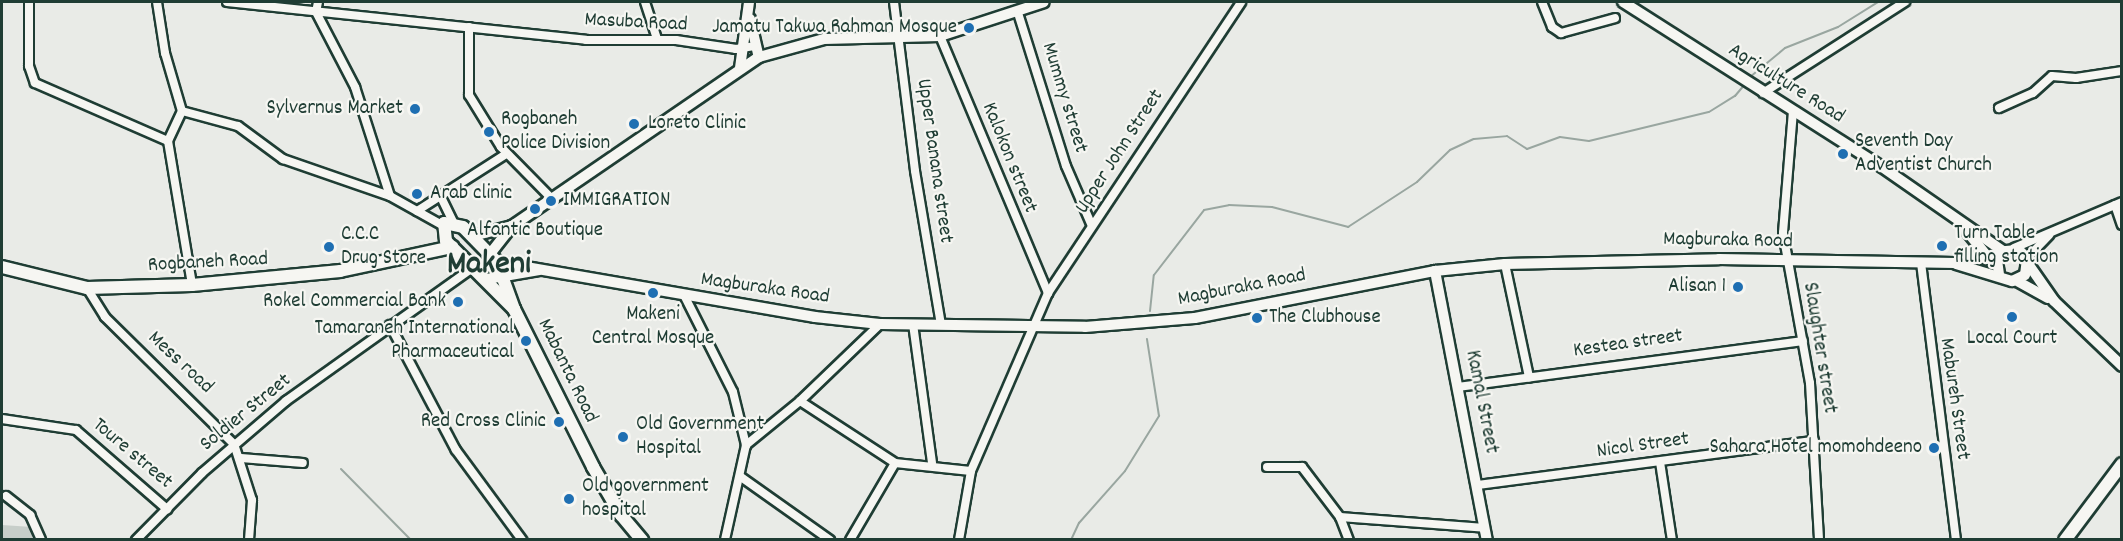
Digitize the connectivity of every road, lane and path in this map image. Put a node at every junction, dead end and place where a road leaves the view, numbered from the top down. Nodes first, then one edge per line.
1 (30, 2) edge
2 (157, 2) edge
3 (227, 2) edge
4 (318, 2) edge
5 (645, 2) edge
6 (894, 2) edge
7 (1044, 2) edge
8 (1241, 2) edge
9 (1542, 2) edge
10 (1623, 2) edge
11 (1905, 2) edge
12 (749, 7) edge
13 (316, 12) junction
14 (1018, 13) junction
15 (1615, 18) dead end
16 (469, 27) junction
17 (940, 36) junction
18 (898, 38) junction
19 (657, 39) junction
20 (743, 48) junction
21 (757, 51) junction
22 (740, 68) junction
23 (2121, 71) edge
24 (1760, 91) junction
25 (1999, 108) dead end
26 (182, 111) junction
27 (1793, 111) junction
28 (168, 141) junction
29 (506, 154) junction
30 (440, 195) junction
31 (390, 196) junction
32 (553, 201) junction
33 (2118, 204) edge
34 (417, 211) junction
35 (1958, 221) junction
36 (2121, 225) edge
37 (445, 226) junction
38 (512, 226) junction
39 (1092, 226) junction
40 (2052, 232) junction
41 (473, 236) junction
42 (452, 248) junction
43 (2005, 251) junction
44 (417, 253) junction
45 (1986, 256) junction
46 (494, 258) junction
47 (1786, 261) junction
48 (2028, 261) junction
49 (1921, 263) junction
50 (1505, 264) junction
51 (1954, 264) junction
52 (2, 267) edge
53 (474, 267) junction
54 (539, 270) junction
55 (1997, 270) junction
56 (1435, 271) junction
57 (504, 278) junction
58 (487, 279) junction
59 (461, 280) junction
60 (2017, 281) junction
61 (192, 285) junction
62 (87, 288) junction
63 (1048, 293) junction
64 (685, 297) junction
65 (2054, 301) junction
66 (514, 309) junction
67 (880, 324) junction
68 (913, 324) junction
69 (941, 325) junction
70 (1035, 325) junction
71 (390, 326) junction
72 (1803, 341) junction
73 (2121, 366) edge
74 (1529, 377) junction
75 (1458, 387) junction
76 (801, 401) junction
77 (2, 419) edge
78 (1814, 441) junction
79 (234, 444) junction
80 (746, 445) junction
81 (241, 458) junction
82 (1660, 462) junction
83 (303, 463) dead end
84 (895, 463) junction
85 (933, 464) junction
86 (2121, 464) edge
87 (1267, 467) dead end
88 (971, 471) junction
89 (741, 477) junction
90 (1478, 485) junction
91 (6, 495) dead end
92 (167, 508) junction
93 (1340, 517) junction
94 (1485, 528) junction
95 (41, 540) edge
96 (136, 540) edge
97 (249, 540) edge
98 (522, 540) edge
99 (642, 540) edge
100 (725, 540) edge
101 (830, 540) edge
102 (850, 540) edge
103 (959, 540) edge
104 (1349, 540) edge
105 (1487, 540) edge
106 (1672, 540) edge
107 (1819, 540) edge
108 (1956, 540) edge
109 (2065, 540) edge

1 - 28 street
2 - 26 street
3 - 13 street, Masuba Road
4 - 13 street
5 - 19 street
6 - 18 street, Upper Banana street
7 - 14 street
8 - 39 street, Upper John Street
9 - 15 street
10 - 24 street, Agriculture Road
11 - 24 street
12 - 20 street
12 - 21 street
13 - 16 street, Masuba Road
13 - 31 street
14 - 17 street
14 - 39 street, Mummy street
16 - 19 street, Masuba Road
16 - 29 street
17 - 18 street
17 - 63 street, Kalokon street
18 - 21 street
18 - 69 street, Upper Banana street
19 - 20 street, Masuba Road
20 - 21 street, Masuba Road
20 - 22 street
21 - 22 street
22 - 32 street
23 - 25 street
24 - 27 street, Agriculture Road
26 - 28 street
26 - 31 street
27 - 35 street, Agriculture Road
27 - 47 street, Slaughter street
28 - 61 street
29 - 30 street
29 - 32 street
30 - 34 street
30 - 37 street
31 - 34 street
32 - 38 street
33 - 36 street
33 - 40 street
34 - 37 street
35 - 43 street, Agriculture Road
35 - 45 street, Agriculture Road
37 - 41 main road
37 - 42 main road
37 - 44 main road
38 - 41 street
38 - 46 street
39 - 63 street, Upper John Street
40 - 43 street
40 - 48 street
41 - 46 main road
42 - 44 main road, Rogbaneh Road
42 - 53 main road
43 - 45 street, Magburaka Road
43 - 48 street, Agriculture Road
43 - 55 street
44 - 61 main road, Rogbaneh Road
45 - 51 street, Magburaka Road
45 - 55 street, Agriculture Road
46 - 54 street, Magburaka Road
46 - 57 main road
47 - 49 street, Magburaka Road
47 - 50 street, Magburaka Road
47 - 72 street, Slaughter street
48 - 60 street
48 - 65 street
49 - 51 street, Magburaka Road
49 - 108 street, Mabureh Street
50 - 56 street, Magburaka Road
50 - 74 street
51 - 55 street, Magburaka Road
52 - 62 main road, Rogbaneh Road
53 - 58 main road
53 - 59 street, Soldier Street
54 - 57 street, Magburaka Road
54 - 64 street, Magburaka Road
55 - 60 street, Magburaka Road
56 - 70 street, Magburaka Road
56 - 75 street, Kamal Street
57 - 58 street, Magburaka Road
57 - 66 main road
58 - 59 street
58 - 66 main road
59 - 71 street, Soldier Street
60 - 65 street
61 - 62 main road, Rogbaneh Road
62 - 79 street, Mess road
63 - 70 street, Upper John Street
64 - 67 street, Magburaka Road
64 - 80 street
65 - 73 street
66 - 99 main road, Mabanta Road
67 - 68 street, Magburaka Road
67 - 76 street
68 - 69 street, Magburaka Road
68 - 85 street
69 - 70 street, Magburaka Road
70 - 88 street, Upper John Street
71 - 79 street, Soldier Street
71 - 98 street
72 - 74 street, Kestea street
72 - 78 street, Slaughter street
74 - 75 street, Kestea street
75 - 90 street, Kamal Street
76 - 80 street
76 - 84 street
77 - 92 street, Toure street
78 - 82 street, Nicol Street
78 - 107 street, Slaughter street
79 - 81 street, Mess road
79 - 92 street, Soldier Street
80 - 89 street
81 - 83 street
81 - 97 street, Mess road
82 - 90 street, Nicol Street
82 - 106 street
84 - 85 street
84 - 102 street
85 - 88 street
86 - 109 main road
87 - 93 street
88 - 103 street, Upper John Street
89 - 100 street
89 - 101 street
90 - 94 street, Kamal Street
91 - 95 street
92 - 96 street, Soldier Street
93 - 94 street
93 - 104 street
94 - 105 street, Kamal Street

